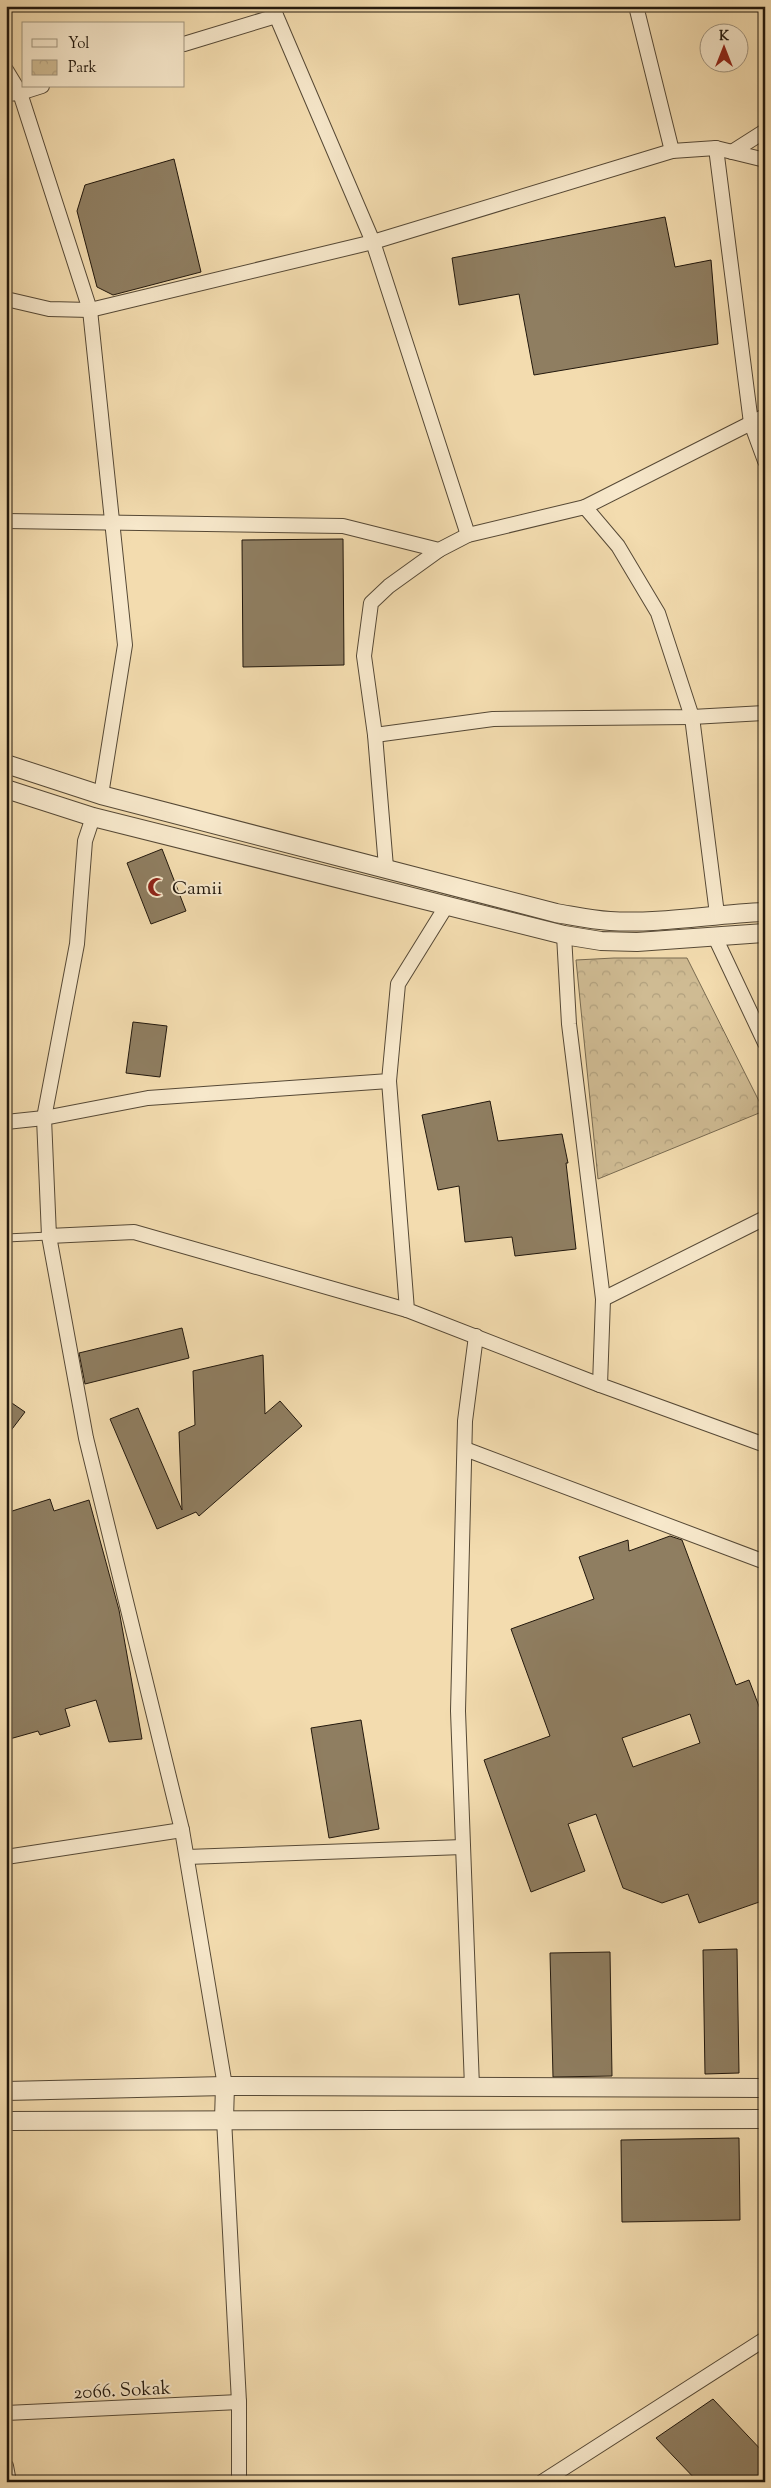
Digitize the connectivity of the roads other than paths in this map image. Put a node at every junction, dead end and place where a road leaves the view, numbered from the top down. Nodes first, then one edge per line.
1 (636, 6) edge
2 (274, 11) edge
3 (185, 44) edge
4 (6, 70) edge
5 (34, 88) edge
6 (13, 93) edge
7 (765, 131) edge
8 (716, 148) junction
9 (672, 151) junction
10 (732, 152) junction
11 (765, 160) edge
12 (373, 242) junction
13 (6, 299) edge
14 (90, 310) junction
15 (765, 416) edge
16 (751, 423) junction
17 (765, 461) edge
18 (585, 507) junction
19 (6, 521) edge
20 (114, 524) junction
21 (468, 535) junction
22 (440, 550) junction
23 (765, 713) edge
24 (692, 717) junction
25 (375, 736) junction
26 (6, 764) edge
27 (6, 790) edge
28 (101, 795) junction
29 (93, 817) junction
30 (386, 867) junction
31 (446, 905) junction
32 (765, 912) edge
33 (717, 914) junction
34 (765, 933) edge
35 (564, 934) junction
36 (714, 935) junction
37 (765, 1043) edge
38 (389, 1081) junction
39 (44, 1118) junction
40 (6, 1122) edge
41 (765, 1218) edge
42 (49, 1236) junction
43 (6, 1238) edge
44 (603, 1299) junction
45 (407, 1310) junction
46 (476, 1336) junction
47 (600, 1385) junction
48 (765, 1444) edge
49 (465, 1449) junction
50 (765, 1562) edge
51 (182, 1830) junction
52 (463, 1847) junction
53 (6, 1857) edge
54 (187, 1857) junction
55 (225, 2086) junction
56 (472, 2088) junction
57 (765, 2088) edge
58 (7, 2090) edge
59 (765, 2119) edge
60 (224, 2120) junction
61 (6, 2122) edge
62 (765, 2339) edge
63 (239, 2402) junction
64 (6, 2413) edge
65 (6, 2466) edge
66 (9, 2482) edge
67 (239, 2482) edge
68 (542, 2482) edge

1 - 9 street
2 - 3 street
2 - 12 street
4 - 6 street
5 - 6 street
6 - 14 street
7 - 10 street
8 - 9 street
8 - 10 street
8 - 16 street
9 - 12 street
10 - 11 street
12 - 14 street
12 - 21 street
13 - 14 street
14 - 20 street
15 - 16 street
16 - 17 street
16 - 18 street
18 - 21 street
18 - 24 street
19 - 20 street
20 - 22 street
20 - 28 street
21 - 22 street
22 - 25 street
23 - 24 street
24 - 25 street
24 - 33 street
25 - 30 street
26 - 28 street
27 - 29 street
28 - 29 street
28 - 30 street
29 - 31 street
29 - 39 street
30 - 33 street
31 - 35 street
31 - 38 street
32 - 33 street
33 - 36 street
34 - 36 street
35 - 36 street
35 - 44 street
36 - 37 street
38 - 39 street
38 - 45 street
39 - 40 street
39 - 42 street
41 - 44 street
42 - 43 lane
42 - 45 street
42 - 51 street
44 - 47 street
45 - 46 street
46 - 47 street
46 - 49 street
47 - 48 street
49 - 50 street
49 - 52 street
51 - 53 street
51 - 54 street
52 - 54 street
52 - 56 street
54 - 55 street
55 - 56 street
55 - 58 street
55 - 60 street
56 - 57 street
59 - 60 street
60 - 61 street
60 - 63 street
62 - 68 street
63 - 64 street, 2066. Sokak
63 - 67 street
65 - 66 street

